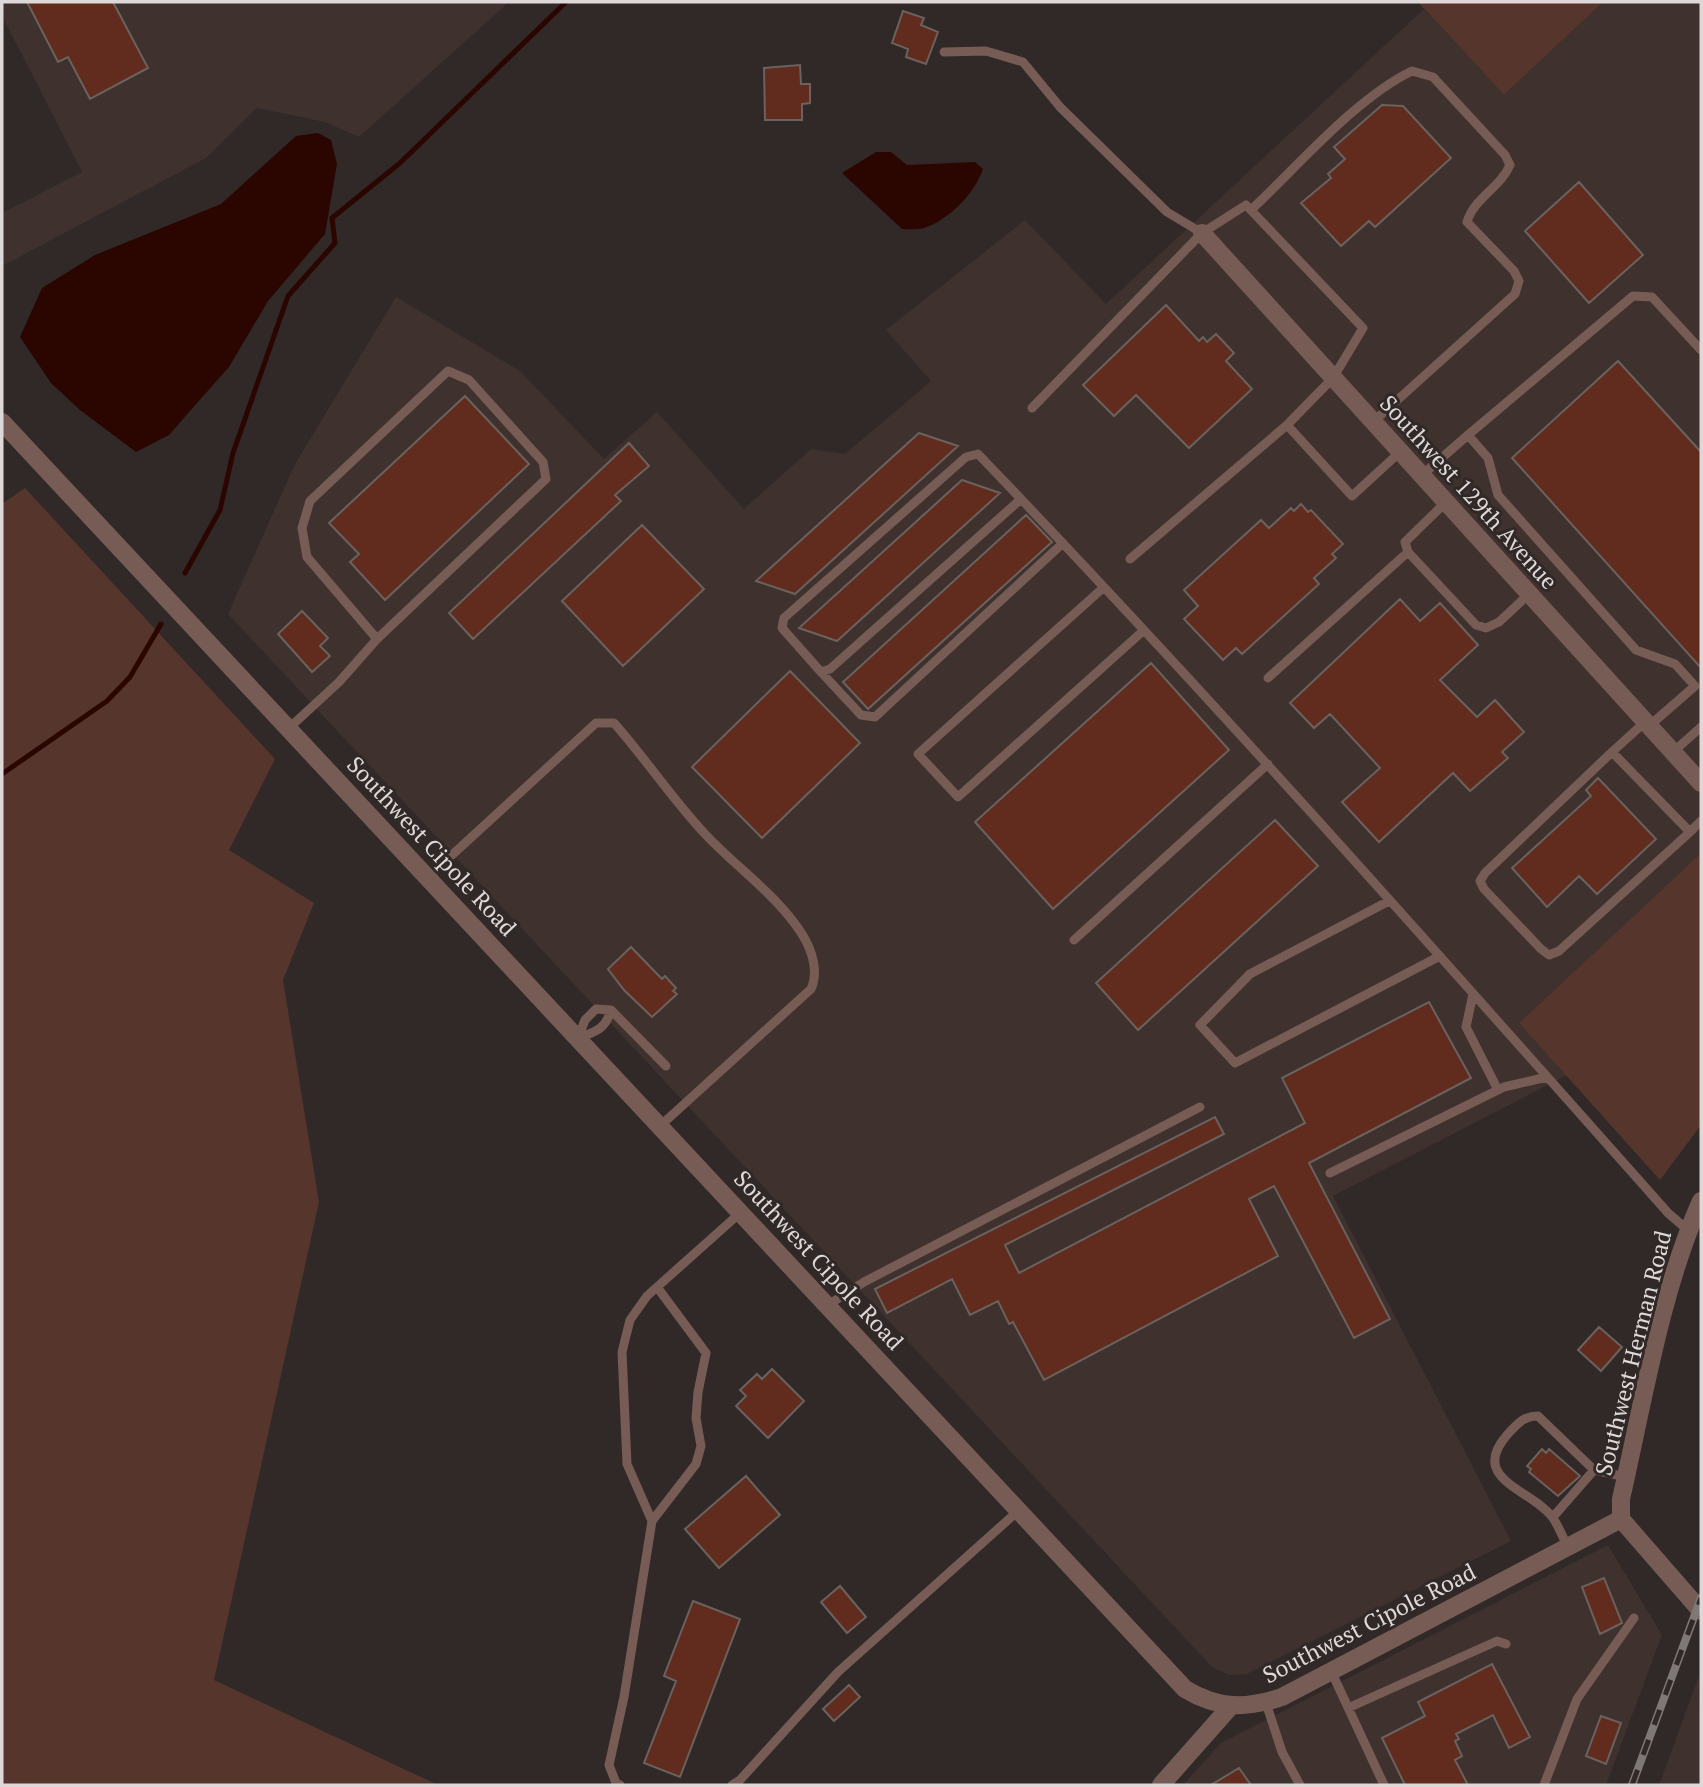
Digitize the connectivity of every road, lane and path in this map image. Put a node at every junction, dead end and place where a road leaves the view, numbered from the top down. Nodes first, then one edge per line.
1 (944, 52) dead end
2 (1252, 209) junction
3 (1202, 233) junction
4 (1701, 350) edge
5 (1333, 378) junction
6 (1032, 408) dead end
7 (2, 422) edge
8 (1373, 422) junction
9 (1287, 425) junction
10 (1468, 436) junction
11 (1400, 452) junction
12 (1421, 476) junction
13 (1021, 499) junction
14 (1446, 502) junction
15 (1063, 543) junction
16 (1408, 552) junction
17 (1130, 559) dead end
18 (1103, 588) junction
19 (1529, 594) junction
20 (1143, 631) junction
21 (377, 639) junction
22 (821, 672) junction
23 (1268, 678) dead end
24 (1698, 686) edge
25 (1647, 724) junction
26 (1701, 727) edge
27 (288, 729) junction
28 (1612, 752) junction
29 (1673, 752) junction
30 (1268, 764) junction
31 (1701, 783) edge
32 (1701, 821) edge
33 (1690, 832) junction
34 (428, 877) junction
35 (1389, 901) junction
36 (1073, 940) dead end
37 (1440, 957) junction
38 (1473, 994) junction
39 (611, 1010) junction
40 (578, 1038) junction
41 (666, 1066) dead end
42 (1547, 1077) junction
43 (1498, 1090) junction
44 (1200, 1107) dead end
45 (660, 1126) junction
46 (1330, 1174) dead end
47 (1701, 1201) edge
48 (740, 1213) junction
49 (1689, 1231) junction
50 (657, 1287) junction
51 (828, 1305) junction
52 (1594, 1470) junction
53 (1626, 1477) junction
54 (1018, 1511) junction
55 (1553, 1517) junction
56 (1621, 1519) junction
57 (652, 1521) junction
58 (1568, 1548) junction
59 (1701, 1611) edge
60 (1634, 1618) dead end
61 (1506, 1644) dead end
62 (1332, 1673) junction
63 (1266, 1703) junction
64 (1230, 1707) junction
65 (1348, 1708) junction
66 (620, 1785) edge
67 (732, 1785) edge
68 (1161, 1785) edge
69 (1300, 1785) edge
70 (1384, 1785) edge
71 (1544, 1785) edge

1 - 3 lane
2 - 3 lane
2 - 5 lane
2 - 8 lane
3 - 5 street, Southwest 129th Avenue
3 - 6 lane
4 - 10 lane
5 - 8 street, Southwest 129th Avenue
5 - 9 lane
7 - 27 street, Southwest Cipole Road
8 - 11 street, Southwest 129th Avenue
9 - 11 lane
9 - 17 lane
10 - 12 lane
10 - 24 lane
11 - 12 street, Southwest 129th Avenue
12 - 14 street, Southwest 129th Avenue
13 - 15 lane
13 - 22 lane
13 - 22 lane
14 - 16 lane
14 - 19 street, Southwest 129th Avenue
15 - 18 lane
15 - 22 lane
16 - 19 lane
16 - 23 lane
18 - 20 lane
18 - 20 lane
19 - 25 street, Southwest 129th Avenue
20 - 30 lane
21 - 21 lane
21 - 27 lane
24 - 25 lane
25 - 28 lane
25 - 29 street, Southwest 129th Avenue
26 - 29 lane
27 - 34 street, Southwest Cipole Road
28 - 33 lane
28 - 33 lane
29 - 31 street, Southwest 129th Avenue
30 - 35 lane
30 - 36 lane
32 - 33 lane
34 - 40 street, Southwest Cipole Road
34 - 45 lane
35 - 37 lane
35 - 37 lane
37 - 38 lane
38 - 42 lane
38 - 43 lane
39 - 40 lane
39 - 40 lane
39 - 41 lane
40 - 45 street, Southwest Cipole Road
42 - 43 lane
42 - 49 lane
43 - 46 lane
44 - 51 lane
45 - 48 street, Southwest Cipole Road
47 - 49 street, Southwest Herman Road
48 - 50 lane
48 - 51 street, Southwest Cipole Road
49 - 53 street, Southwest Herman Road
50 - 57 lane
50 - 57 lane
51 - 54 street, Southwest Cipole Road
52 - 53 lane
52 - 55 lane
52 - 55 lane
53 - 56 street, Southwest Herman Road
54 - 64 street, Southwest Cipole Road
54 - 67 lane
55 - 58 lane
56 - 58 street, Southwest Cipole Road
56 - 59 street
57 - 66 lane
58 - 62 street, Southwest Cipole Road
60 - 71 lane
61 - 65 lane
62 - 63 street, Southwest Cipole Road
62 - 65 lane
63 - 64 street, Southwest Cipole Road
63 - 69 lane
64 - 68 street
65 - 70 lane

